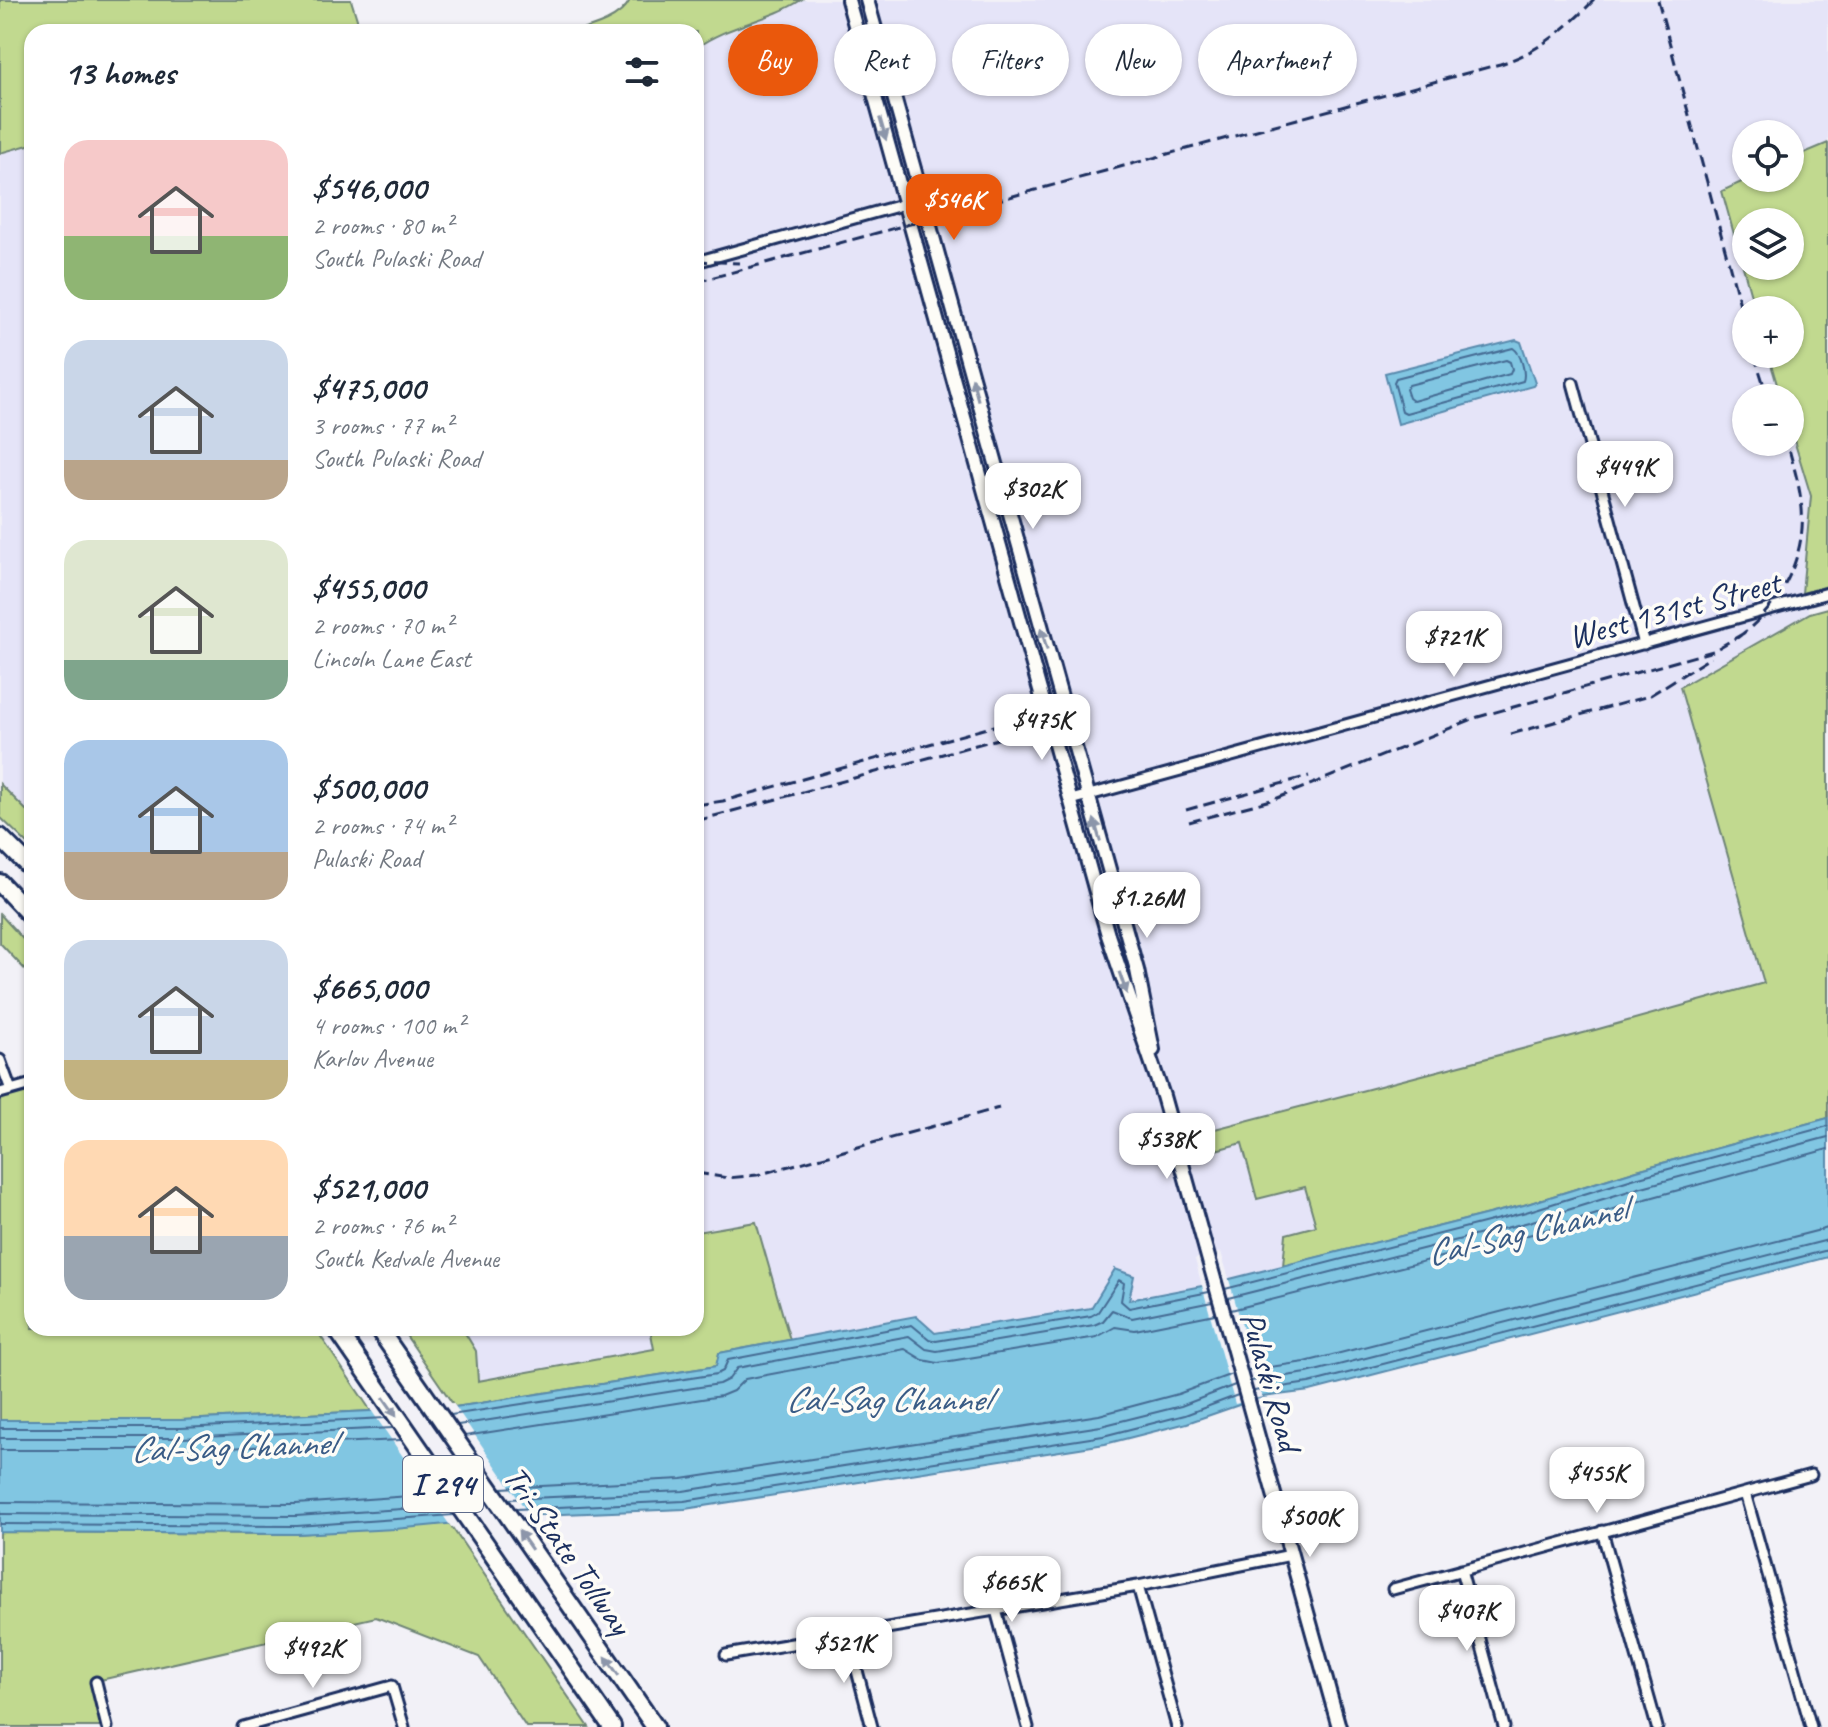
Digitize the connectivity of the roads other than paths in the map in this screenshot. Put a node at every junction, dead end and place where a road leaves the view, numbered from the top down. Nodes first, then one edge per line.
1 (848, 0) edge
2 (867, 0) edge
3 (923, 199) junction
4 (904, 204) junction
5 (704, 260) edge
6 (1573, 383) dead end
7 (1828, 593) edge
8 (1644, 644) junction
9 (1088, 795) junction
10 (1071, 800) junction
11 (0, 837) edge
12 (24, 861) edge
13 (0, 883) edge
14 (24, 908) edge
15 (0, 1060) edge
16 (24, 1086) edge
17 (11, 1090) junction
18 (0, 1093) edge
19 (1163, 1096) junction
20 (341, 1336) edge
21 (383, 1336) edge
22 (1811, 1475) dead end
23 (1745, 1493) junction
24 (1602, 1531) junction
25 (1291, 1555) junction
26 (1461, 1570) junction
27 (1138, 1586) junction
28 (1393, 1589) dead end
29 (996, 1610) junction
30 (847, 1633) junction
31 (726, 1655) dead end
32 (96, 1682) dead end
33 (249, 1726) edge
34 (107, 1727) edge
35 (404, 1727) edge
36 (612, 1727) edge
37 (655, 1727) edge
38 (872, 1727) edge
39 (1028, 1727) edge
40 (1177, 1727) edge
41 (1339, 1727) edge
42 (1504, 1727) edge
43 (1657, 1727) edge
44 (1811, 1727) edge

1 -> 4 main road, Pulaski Road
2 - 3 main road, Pulaski Road
3 - 4 street
9 -> 3 main road, Pulaski Road
4 - 5 street
4 - 10 main road, Pulaski Road
6 - 8 street
7 - 8 street, West 131st Street
8 - 9 street, West 131st Street
9 - 10 street, West 131st Street
19 -> 9 main road, Pulaski Road
10 -> 19 main road, Pulaski Road
11 - 12 highway
13 - 14 highway
15 - 17 street
16 - 17 street
17 - 18 street
19 - 25 main road, Pulaski Road
20 -> 36 highway, Tri-State Tollway / I 294
37 -> 21 highway, Tri-State Tollway / I 294
22 - 23 street
23 - 24 street
23 - 44 street
24 - 26 street
24 - 43 street
25 - 27 street
25 - 41 main road, Pulaski Road
26 - 28 street
26 - 42 street
27 - 29 street
27 - 40 street
29 - 30 street
29 - 39 street
30 - 31 street
30 - 38 street
32 - 34 street
33 - 35 street

